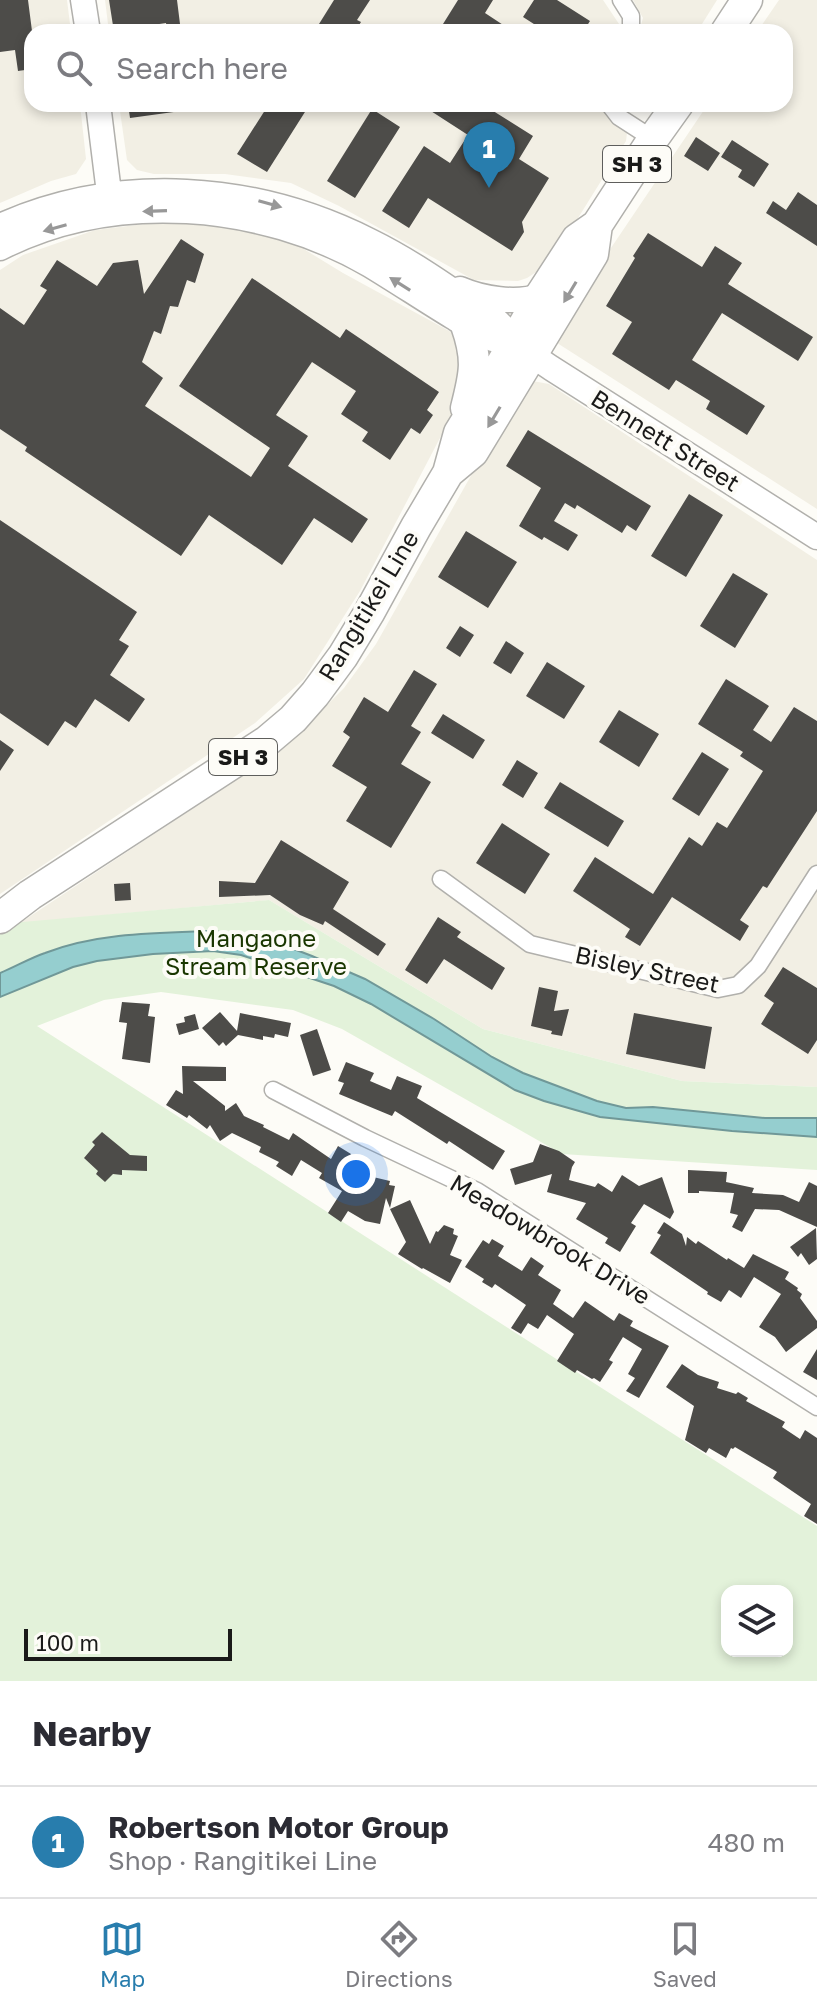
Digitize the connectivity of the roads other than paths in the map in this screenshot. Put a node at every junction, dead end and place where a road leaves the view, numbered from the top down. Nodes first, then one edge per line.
1 (83, 0) edge
2 (621, 0) edge
3 (747, 0) edge
4 (87, 24) edge
5 (631, 24) edge
6 (731, 24) edge
7 (99, 112) edge
8 (614, 112) edge
9 (672, 112) edge
10 (653, 139) junction
11 (111, 205) junction
12 (597, 225) junction
13 (0, 226) edge
14 (0, 248) edge
15 (375, 256) junction
16 (429, 275) junction
17 (540, 296) junction
18 (466, 325) junction
19 (523, 349) junction
20 (459, 433) junction
21 (448, 473) junction
22 (817, 537) edge
23 (817, 874) edge
24 (441, 879) dead end
25 (0, 918) edge
26 (273, 1090) dead end
27 (817, 1407) edge

1 - 4 main road
2 - 5 street
3 - 6 highway
7 - 11 main road
8 - 10 street
9 - 10 highway, Rangitikei Line / SH 3
10 - 12 highway, Rangitikei Line / SH 3
11 - 13 main road
11 -> 14 main road
11 - 15 main road
12 - 17 highway, Rangitikei Line / SH 3
12 -> 19 highway, Rangitikei Line / SH 3
15 - 16 main road
18 -> 15 main road
16 - 17 main road
16 - 19 main road
17 - 19 highway, Rangitikei Line / SH 3
18 - 19 main road
18 - 20 highway
19 - 20 highway, Rangitikei Line / SH 3
19 -> 21 highway, Rangitikei Line / SH 3
19 - 22 main road, Bennett Street
20 - 21 highway, Rangitikei Line / SH 3
21 - 25 highway, Rangitikei Line / SH 3
23 - 24 street, Bisley Street
26 - 27 street, Meadowbrook Drive

